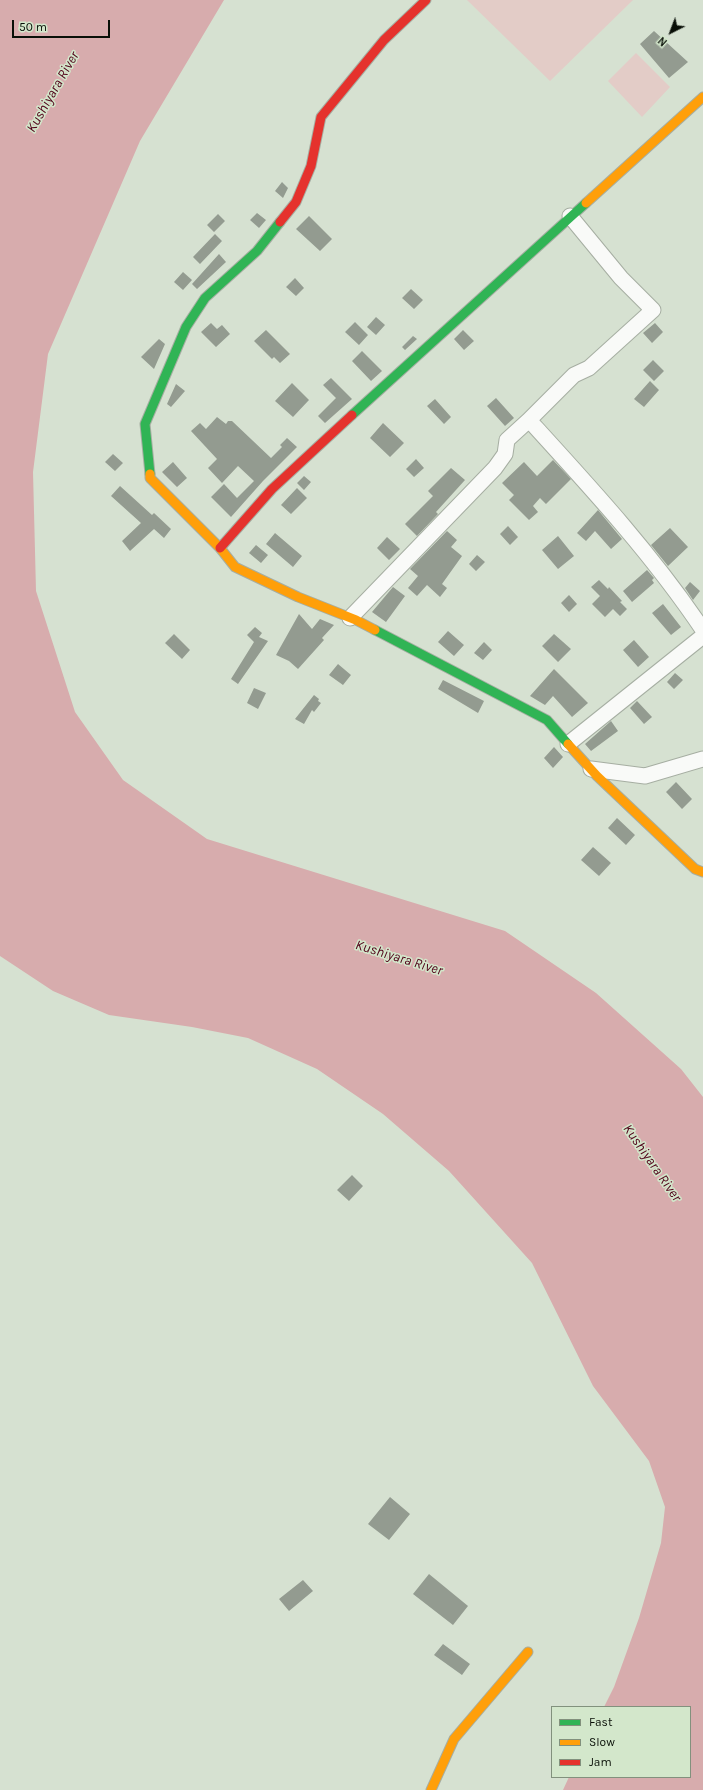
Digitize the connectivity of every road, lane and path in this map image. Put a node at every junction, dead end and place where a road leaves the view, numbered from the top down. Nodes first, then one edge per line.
1 (426, 0) edge
2 (703, 97) edge
3 (570, 216) junction
4 (529, 420) junction
5 (220, 548) junction
6 (350, 618) junction
7 (703, 630) edge
8 (703, 636) edge
9 (568, 744) junction
10 (703, 759) edge
11 (591, 769) junction
12 (700, 874) edge
13 (528, 1652) dead end
14 (431, 1790) edge

1 - 5 street
2 - 3 street
3 - 4 street
3 - 5 street
4 - 6 street
4 - 7 street
5 - 6 street
6 - 9 street
8 - 9 street
9 - 11 street
10 - 11 street
11 - 12 street
13 - 14 street

